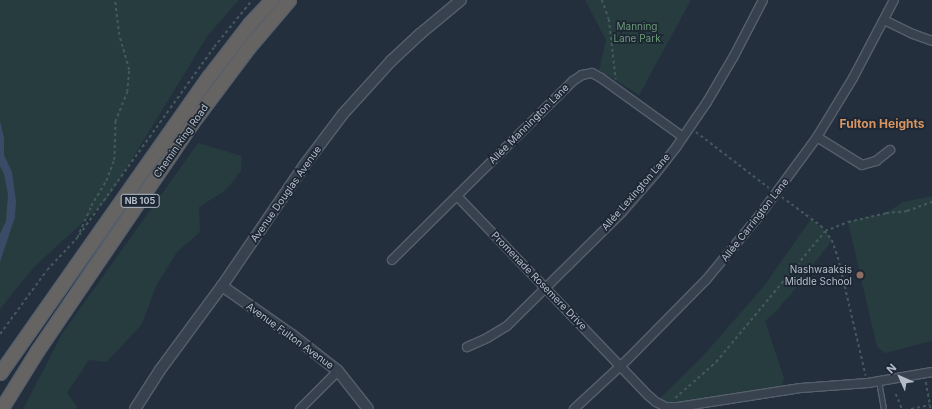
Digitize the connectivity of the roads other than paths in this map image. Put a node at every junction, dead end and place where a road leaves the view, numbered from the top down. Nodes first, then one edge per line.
1 (271, 0) edge
2 (289, 0) edge
3 (461, 0) edge
4 (763, 0) edge
5 (894, 0) edge
6 (884, 20) junction
7 (932, 40) edge
8 (683, 136) junction
9 (817, 137) junction
10 (890, 150) dead end
11 (457, 196) junction
12 (392, 260) dead end
13 (222, 286) junction
14 (546, 287) junction
15 (467, 347) dead end
16 (620, 366) junction
17 (1, 371) edge
18 (338, 371) junction
19 (932, 372) edge
20 (879, 381) junction
21 (1, 409) edge
22 (135, 409) edge
23 (300, 409) edge
24 (368, 409) edge
25 (574, 409) edge
26 (884, 409) edge

1 - 17 highway, Chemin Ring Road / NB 105
2 - 21 highway, Chemin Ring Road / NB 105
3 - 13 street, Avenue Douglas Avenue
4 - 8 street, Allée Lexington Lane
5 - 6 street, Allée Carrington Lane
6 - 7 street
6 - 9 street, Allée Carrington Lane
8 - 11 street, Allée Mannington Lane
8 - 14 street, Allée Lexington Lane
9 - 10 street
9 - 16 street, Allée Carrington Lane
11 - 12 street, Allée Mannington Lane
11 - 14 street, Promenade Rosemere Drive
13 - 18 street, Avenue Fulton Avenue
13 - 22 street, Avenue Douglas Avenue
14 - 15 street, Allée Lexington Lane
14 - 16 street, Promenade Rosemere Drive
16 - 20 street, Promenade Rosemere Drive
16 - 25 street, Allée Carrington Lane
18 - 23 street
18 - 24 street, Avenue Fulton Avenue
19 - 20 street
20 - 26 lane

